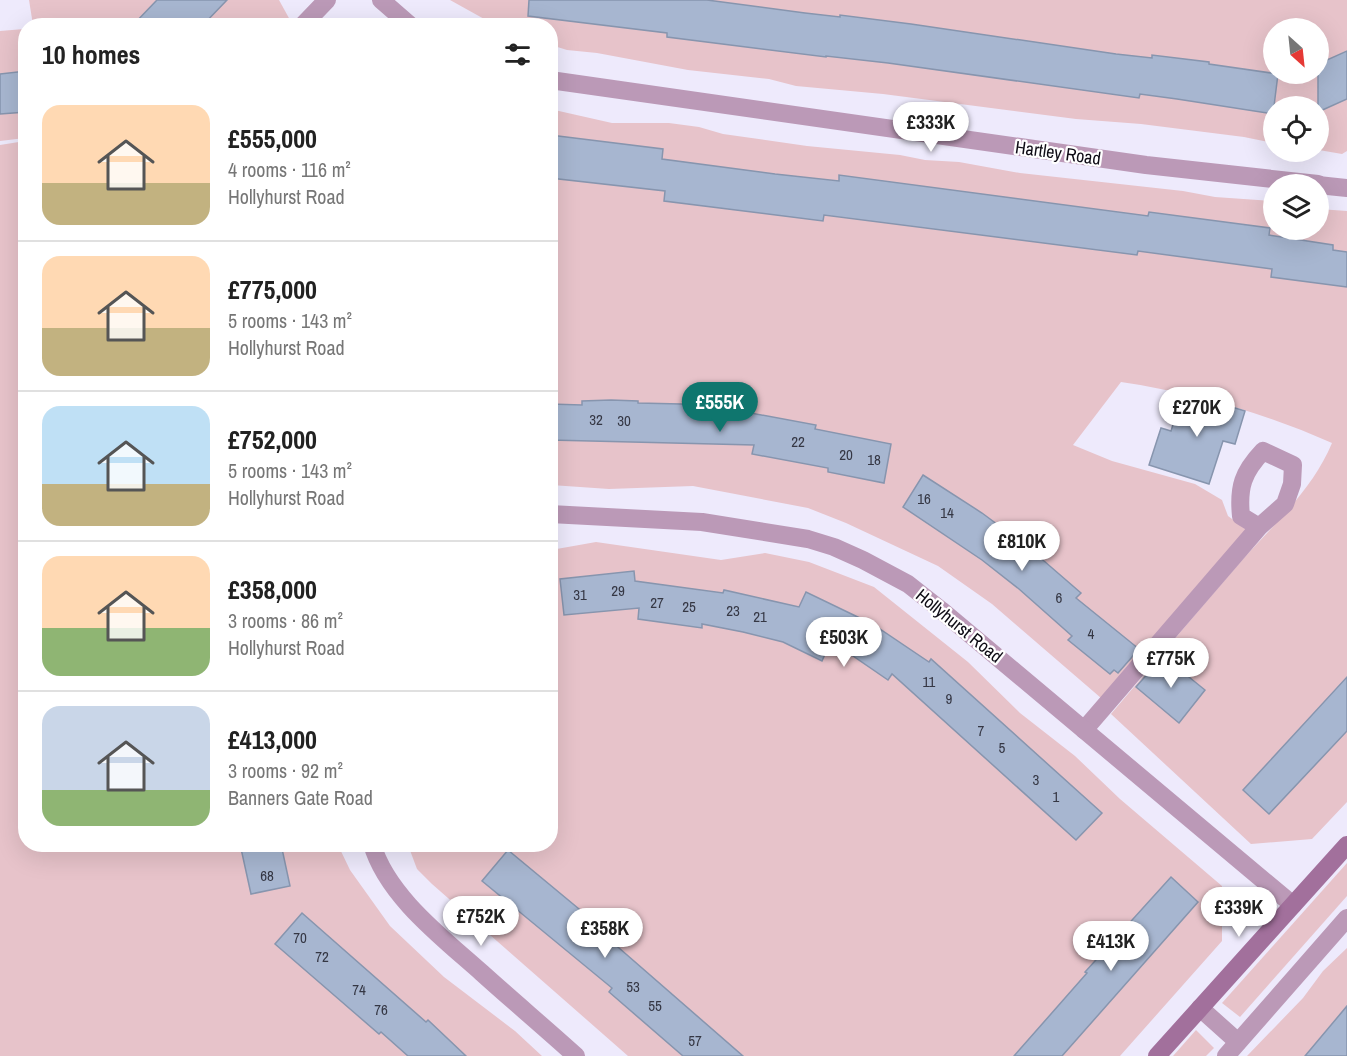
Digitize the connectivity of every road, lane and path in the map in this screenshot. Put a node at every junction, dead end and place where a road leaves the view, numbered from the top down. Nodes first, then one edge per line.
1 (327, 0) edge
2 (381, 0) edge
3 (310, 18) edge
4 (402, 18) edge
5 (558, 81) edge
6 (1263, 179) edge
7 (1329, 186) edge
8 (1347, 188) edge
9 (558, 514) edge
10 (1259, 527) dead end
11 (1084, 730) junction
12 (1347, 845) edge
13 (374, 852) edge
14 (1293, 905) junction
15 (1347, 918) edge
16 (1200, 1008) junction
17 (1232, 1049) edge
18 (576, 1056) edge
19 (1157, 1056) edge

1 - 3 street
2 - 4 street
5 - 6 street, Hartley Road
7 - 8 street, Hartley Road
9 - 11 street, Hollyhurst Road
10 - 11 street
11 - 14 street, Hollyhurst Road
12 - 14 street
13 - 18 street
14 - 16 street
15 - 17 street
16 - 17 street
16 - 19 street

